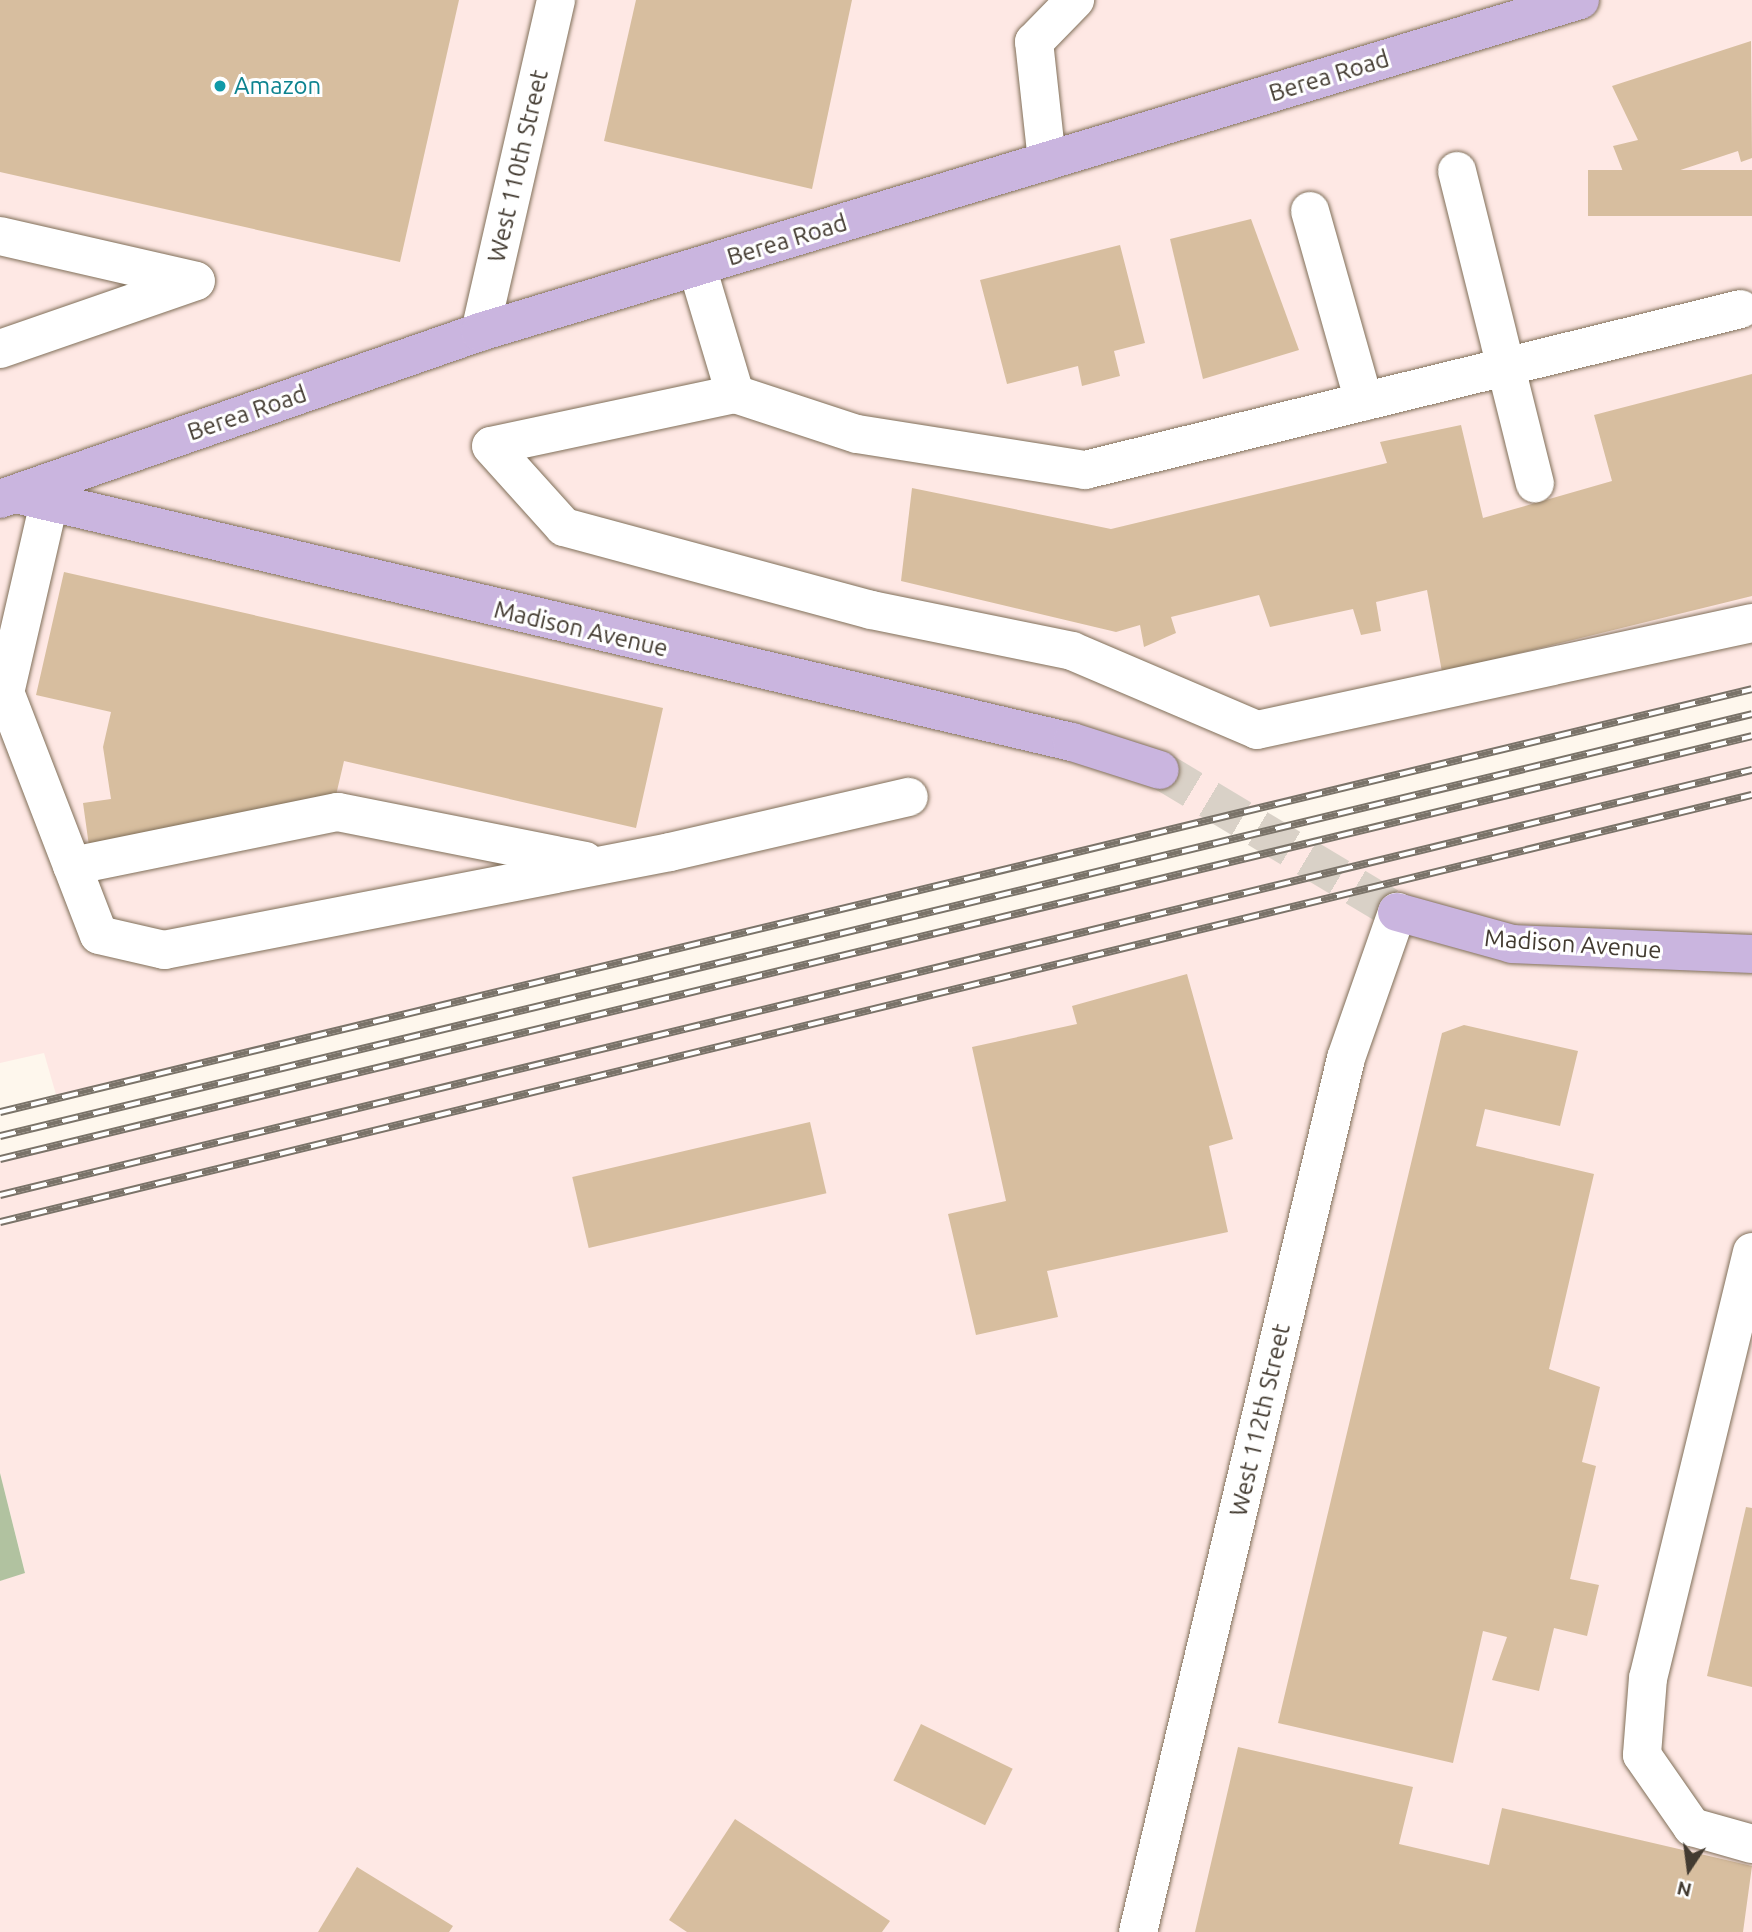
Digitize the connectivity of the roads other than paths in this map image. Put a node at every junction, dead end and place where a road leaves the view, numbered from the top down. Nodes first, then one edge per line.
1 (556, 0) edge
2 (1075, 0) edge
3 (1580, 0) edge
4 (1047, 161) junction
5 (1457, 171) dead end
6 (1310, 211) dead end
7 (0, 236) edge
8 (697, 267) junction
9 (1741, 309) dead end
10 (480, 332) junction
11 (0, 349) edge
12 (1506, 367) junction
13 (735, 394) junction
14 (1364, 402) junction
15 (1535, 483) dead end
16 (16, 496) edge
17 (1752, 623) edge
18 (2, 686) edge
19 (1160, 770) tunnel mouth
20 (909, 797) dead end
21 (604, 864) junction
22 (72, 866) junction
23 (1397, 912) joint
24 (1752, 954) edge
25 (1752, 1252) edge
26 (1752, 1844) edge
27 (1139, 1932) edge

1 - 10 street, West 110th Street
2 - 4 street
3 - 4 main road, Berea Road
4 - 8 main road, Berea Road
5 - 12 street
6 - 14 street
7 - 11 street
8 - 10 main road, Berea Road
8 - 13 street
9 - 12 street
10 - 16 main road, Berea Road
12 - 14 street
12 - 15 street
13 - 14 street
13 - 17 street
16 - 18 street
16 - 19 main road, Madison Avenue
18 - 22 street
20 - 21 street
21 - 22 street
21 - 22 street
23 - 24 main road, Madison Avenue
23 - 27 street, West 112th Street
25 - 26 street

